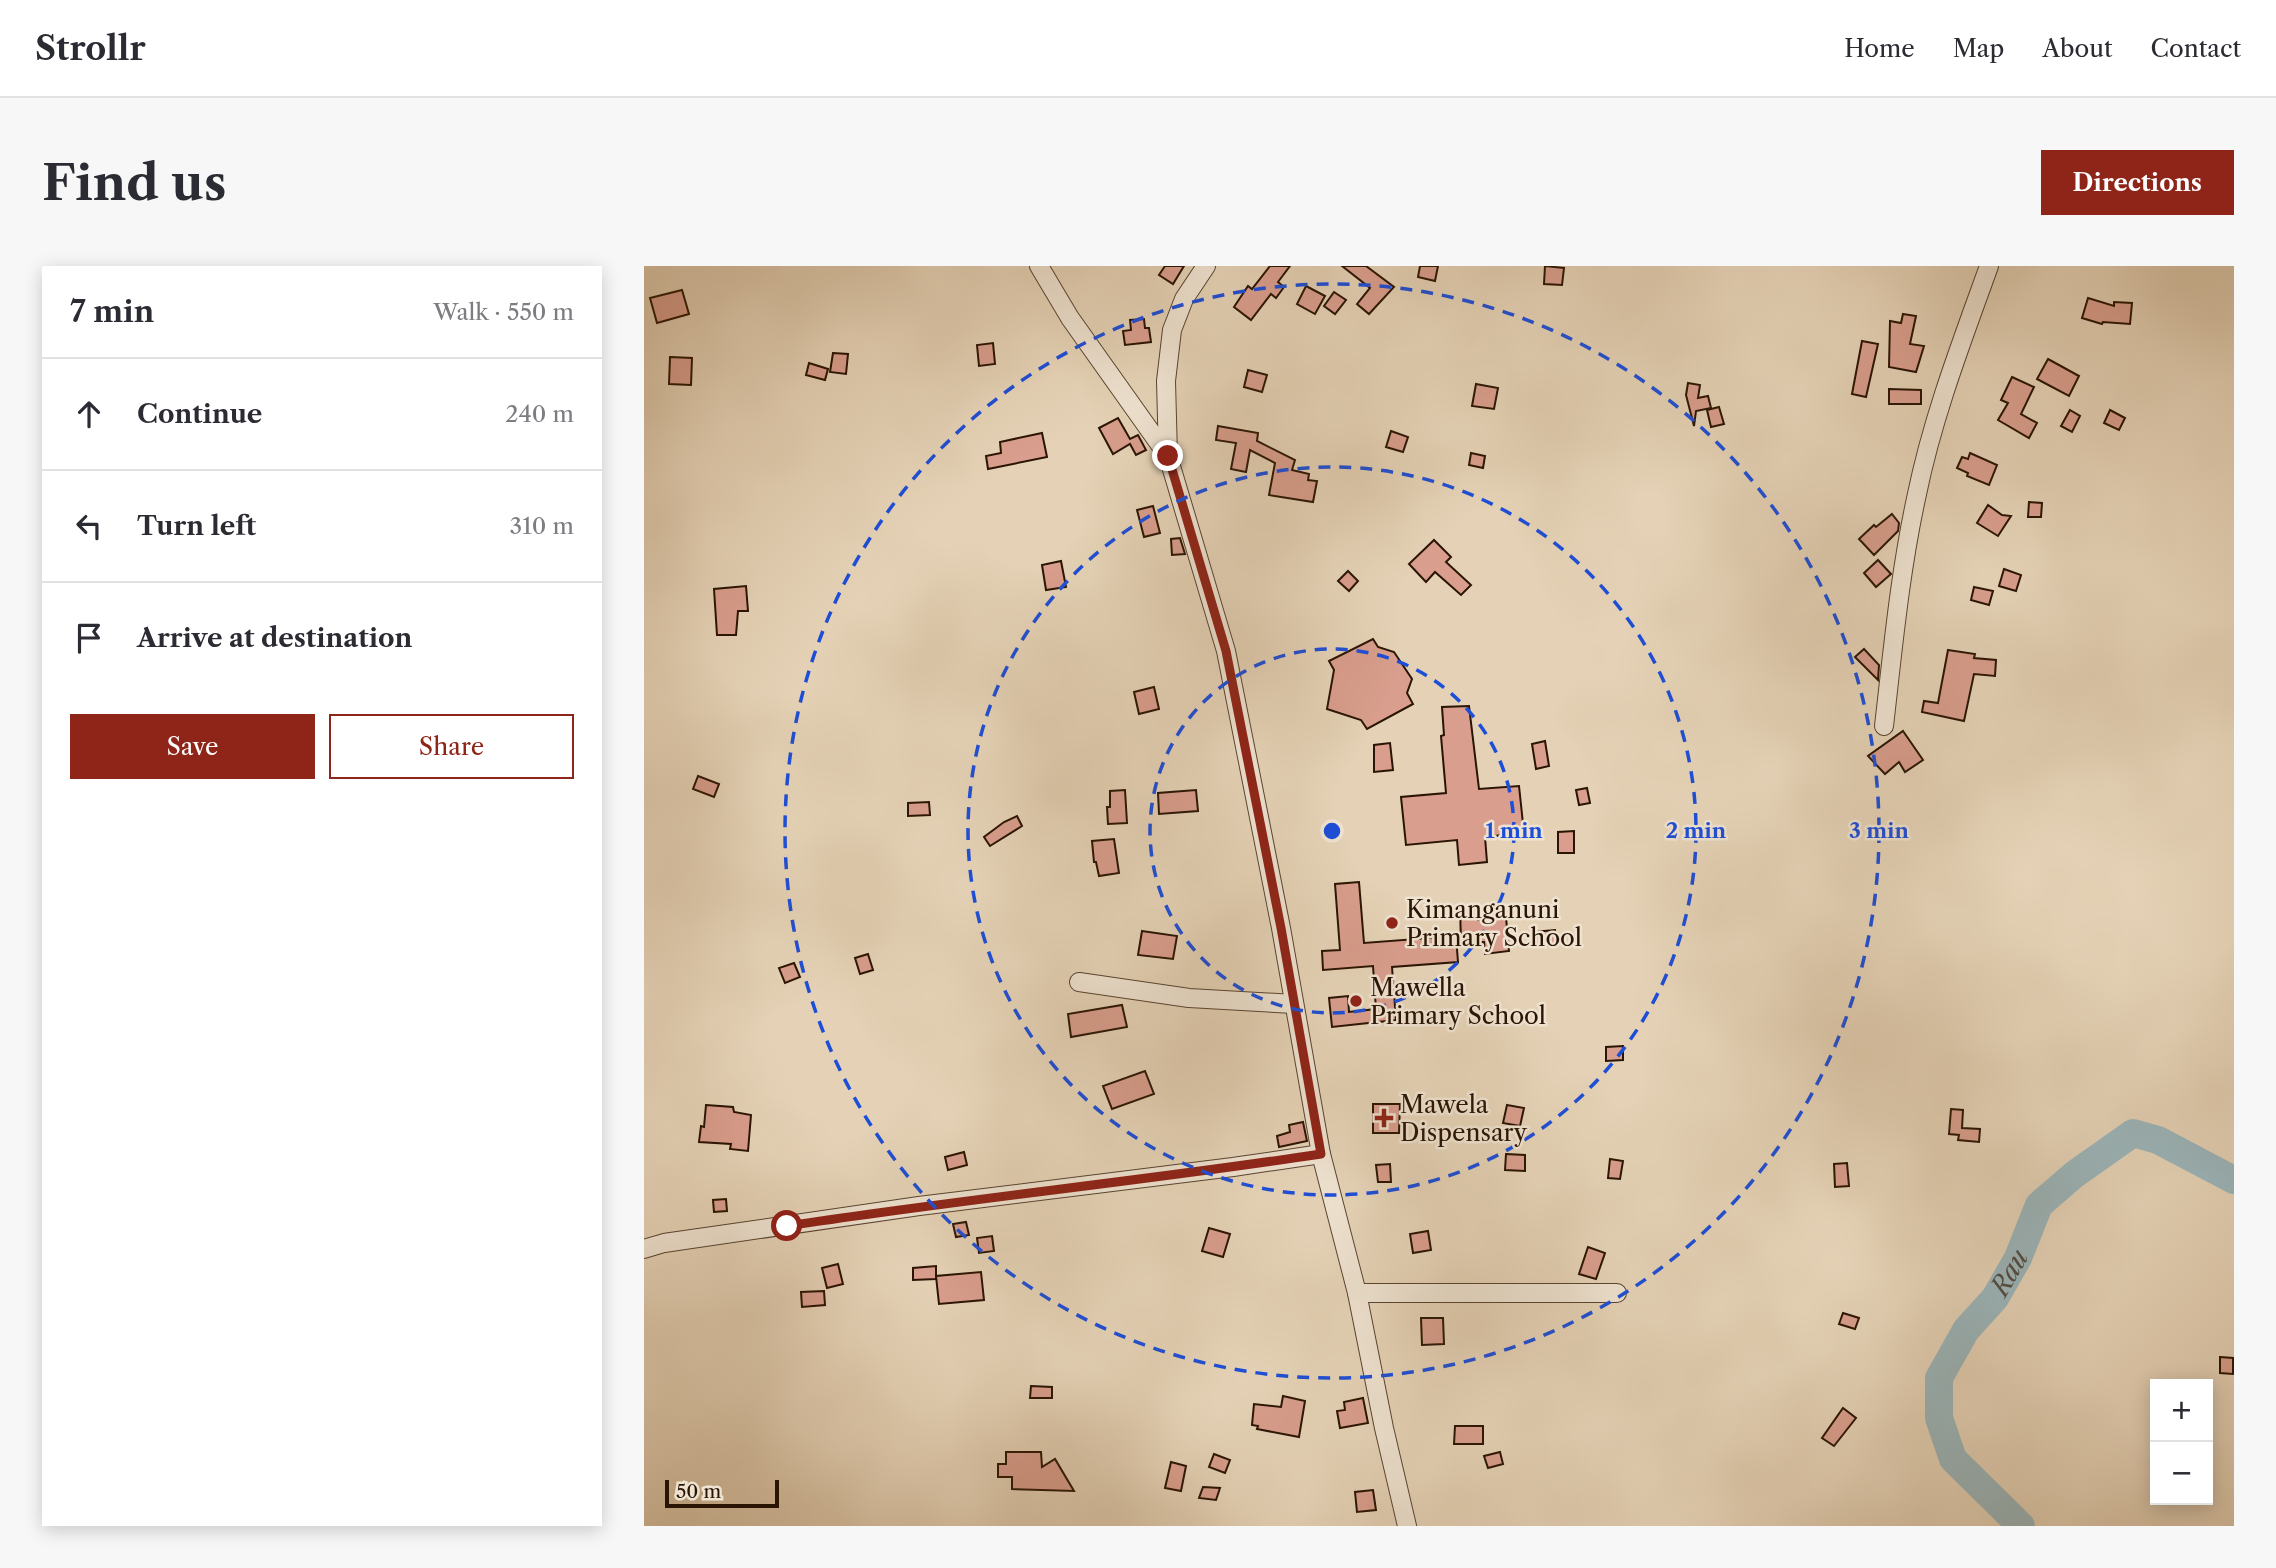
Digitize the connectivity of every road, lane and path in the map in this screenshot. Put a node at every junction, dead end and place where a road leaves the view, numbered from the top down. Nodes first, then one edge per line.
1 (1039, 266) edge
2 (1206, 266) edge
3 (1989, 266) edge
4 (1168, 456) junction
5 (1884, 726) dead end
6 (1079, 982) dead end
7 (1294, 1004) junction
8 (1321, 1154) junction
9 (644, 1250) edge
10 (1357, 1293) junction
11 (1617, 1293) dead end
12 (1407, 1526) edge

1 - 4 street
2 - 4 street
3 - 5 street
4 - 7 street
6 - 7 street
7 - 8 street
8 - 9 street
8 - 10 street
10 - 11 street
10 - 12 street

